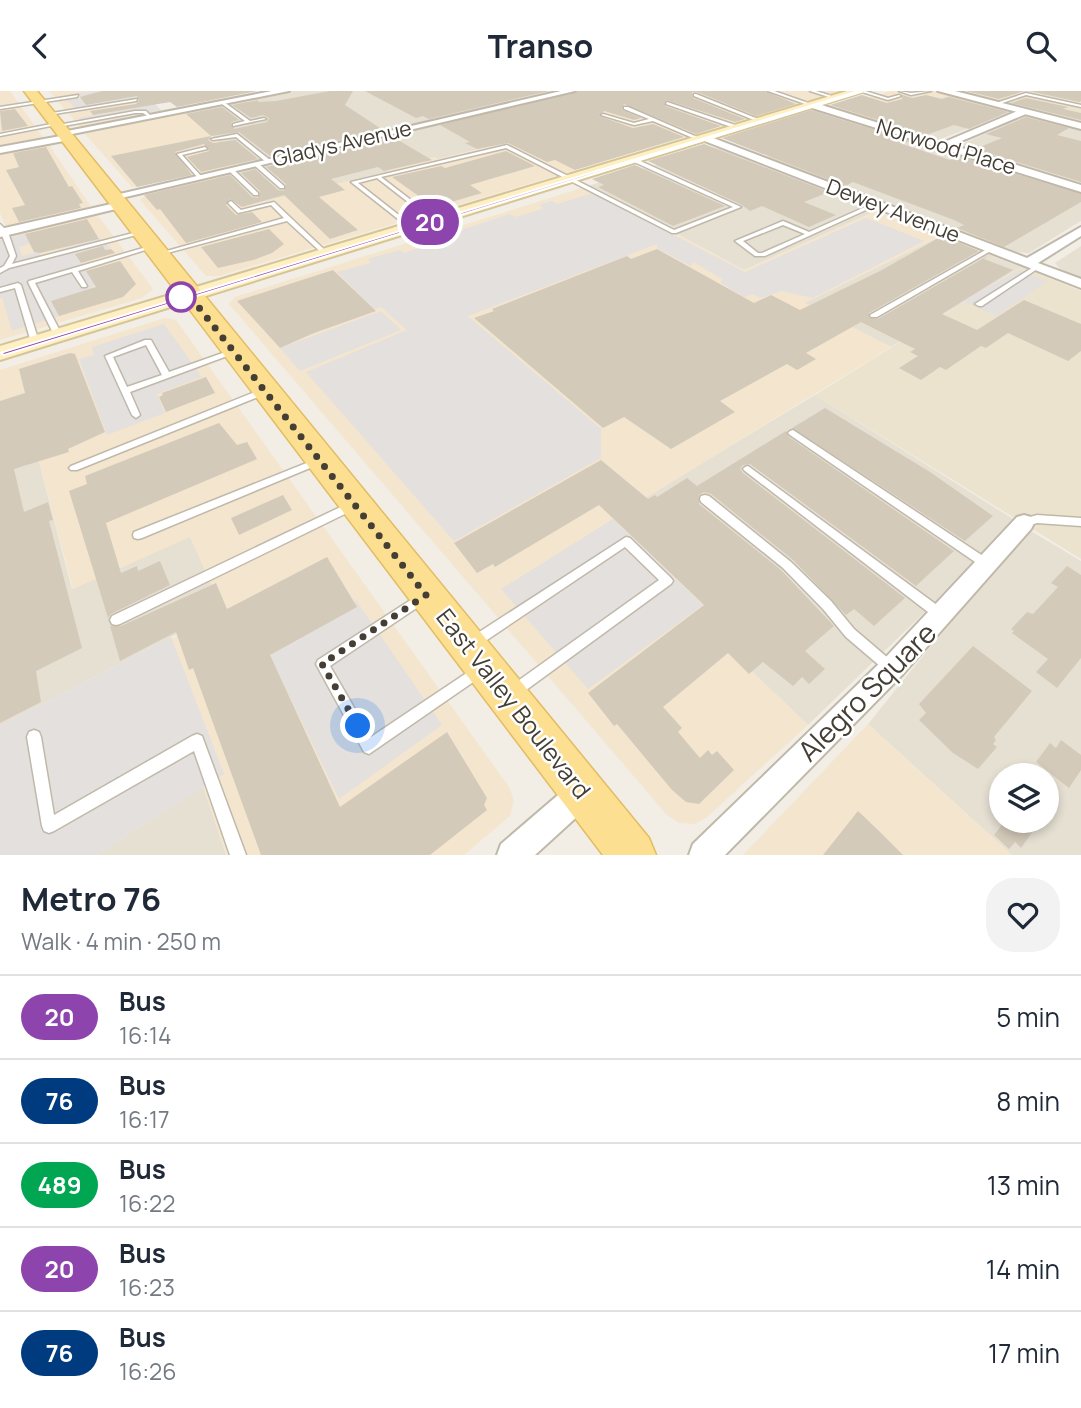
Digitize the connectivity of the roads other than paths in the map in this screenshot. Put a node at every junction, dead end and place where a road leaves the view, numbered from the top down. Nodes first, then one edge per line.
1 (285, 91) edge
2 (571, 91) edge
3 (770, 91) edge
4 (812, 91) edge
5 (860, 91) edge
6 (929, 91) edge
7 (943, 91) edge
8 (903, 93) edge
9 (695, 95) dead end
10 (78, 97) dead end
11 (836, 98) junction
12 (0, 101) edge
13 (143, 101) dead end
14 (223, 103) junction
15 (667, 103) dead end
16 (995, 104) junction
17 (812, 106) junction
18 (1081, 106) edge
19 (0, 108) edge
20 (626, 109) dead end
21 (1023, 112) junction
22 (48, 114) edge
23 (603, 115) dead end
24 (264, 119) dead end
25 (653, 120) junction
26 (761, 121) junction
27 (248, 122) junction
28 (235, 125) dead end
29 (1081, 126) edge
30 (739, 128) junction
31 (0, 135) edge
32 (214, 139) dead end
33 (704, 139) junction
34 (942, 146) junction
35 (205, 148) dead end
36 (0, 151) edge
37 (634, 160) junction
38 (268, 161) junction
39 (256, 164) junction
40 (231, 170) junction
41 (199, 177) junction
42 (564, 177) junction
43 (379, 178) junction
44 (282, 187) dead end
45 (1081, 189) edge
46 (256, 194) dead end
47 (117, 201) junction
48 (232, 203) dead end
49 (876, 204) junction
50 (421, 210) junction
51 (398, 217) junction
52 (288, 219) junction
53 (435, 221) junction
54 (412, 228) junction
55 (2, 230) edge
56 (1081, 231) edge
57 (810, 235) junction
58 (150, 245) junction
59 (991, 249) junction
60 (326, 254) junction
61 (1033, 265) junction
62 (4, 269) edge
63 (74, 270) junction
64 (1081, 284) edge
65 (83, 286) dead end
66 (0, 290) edge
67 (189, 295) junction
68 (979, 304) dead end
69 (874, 315) dead end
70 (58, 335) junction
71 (35, 342) junction
72 (234, 352) junction
73 (0, 353) edge
74 (167, 376) junction
75 (125, 391) junction
76 (265, 391) junction
77 (136, 415) dead end
78 (793, 433) dead end
79 (320, 460) junction
80 (74, 468) dead end
81 (748, 469) dead end
82 (705, 499) dead end
83 (355, 504) junction
84 (1081, 521) edge
85 (1024, 523) joint
86 (138, 535) dead end
87 (985, 563) junction
88 (426, 595) junction
89 (942, 615) junction
90 (116, 620) dead end
91 (476, 658) junction
92 (891, 668) junction
93 (507, 696) junction
94 (34, 737) dead end
95 (582, 793) junction
96 (238, 855) edge
97 (512, 855) edge
98 (632, 855) edge
99 (704, 855) edge

1 - 14 street
2 - 38 street, Gladys Avenue
3 - 17 lane
4 - 11 lane
5 - 8 lane
5 - 11 main road
6 - 8 lane
7 - 16 street
9 - 26 lane
10 - 22 lane
11 - 17 main road
12 - 22 lane
13 - 22 lane
14 - 22 street
14 - 27 lane
15 - 30 lane
16 - 18 lane
16 - 21 street
17 - 26 main road
17 - 34 street, Norwood Place
19 - 22 lane
20 - 25 lane
21 - 29 street
21 - 34 street
22 - 31 lane
22 - 36 street
22 - 47 main road, East Valley Boulevard
23 - 25 lane
24 - 27 lane
25 - 33 lane
26 - 30 main road
27 - 28 lane
30 - 33 main road
32 - 38 lane
33 - 37 main road
33 - 49 street, Dewey Avenue
34 - 45 street, Norwood Place
35 - 41 lane
37 - 42 main road
37 - 42 lane
38 - 39 street, Gladys Avenue
39 - 40 street, Gladys Avenue
39 - 44 lane
40 - 41 street, Gladys Avenue
40 - 46 lane
41 - 47 street, Gladys Avenue
42 - 43 lane
42 - 53 main road
43 - 50 lane
43 - 51 lane
47 - 55 street, Gladys Avenue
47 - 58 main road, East Valley Boulevard
48 - 52 lane
49 - 57 lane
49 - 59 street, Dewey Avenue
50 - 51 lane
50 - 53 lane
51 - 54 lane
52 - 58 lane
52 - 60 lane
53 - 54 main road
54 - 60 main road
55 - 62 lane
56 - 61 street
57 - 57 lane
58 - 62 lane
58 - 63 lane
58 - 67 main road, East Valley Boulevard
59 - 61 street, Dewey Avenue
59 - 69 lane
60 - 67 main road
61 - 64 street, Dewey Avenue
61 - 68 lane
63 - 65 lane
63 - 70 lane
66 - 71 lane
67 - 70 main road
67 - 72 main road, East Valley Boulevard
70 - 71 main road
71 - 73 main road
72 - 74 lane
72 - 76 main road, East Valley Boulevard
74 - 75 lane
74 - 75 lane
75 - 77 lane
76 - 79 main road, East Valley Boulevard
76 - 80 lane
78 - 87 lane
79 - 83 main road, East Valley Boulevard
79 - 86 lane
81 - 89 lane
82 - 92 lane
83 - 88 main road, East Valley Boulevard
83 - 90 lane
84 - 85 lane
85 - 87 street, Alegro Square
87 - 89 street, Alegro Square
88 - 91 main road, East Valley Boulevard
88 - 91 lane
89 - 92 street, Alegro Square
91 - 93 main road, East Valley Boulevard
91 - 93 lane
92 - 99 street, Alegro Square
93 - 95 main road, East Valley Boulevard
94 - 96 lane
95 - 97 street
95 - 98 main road, East Valley Boulevard

